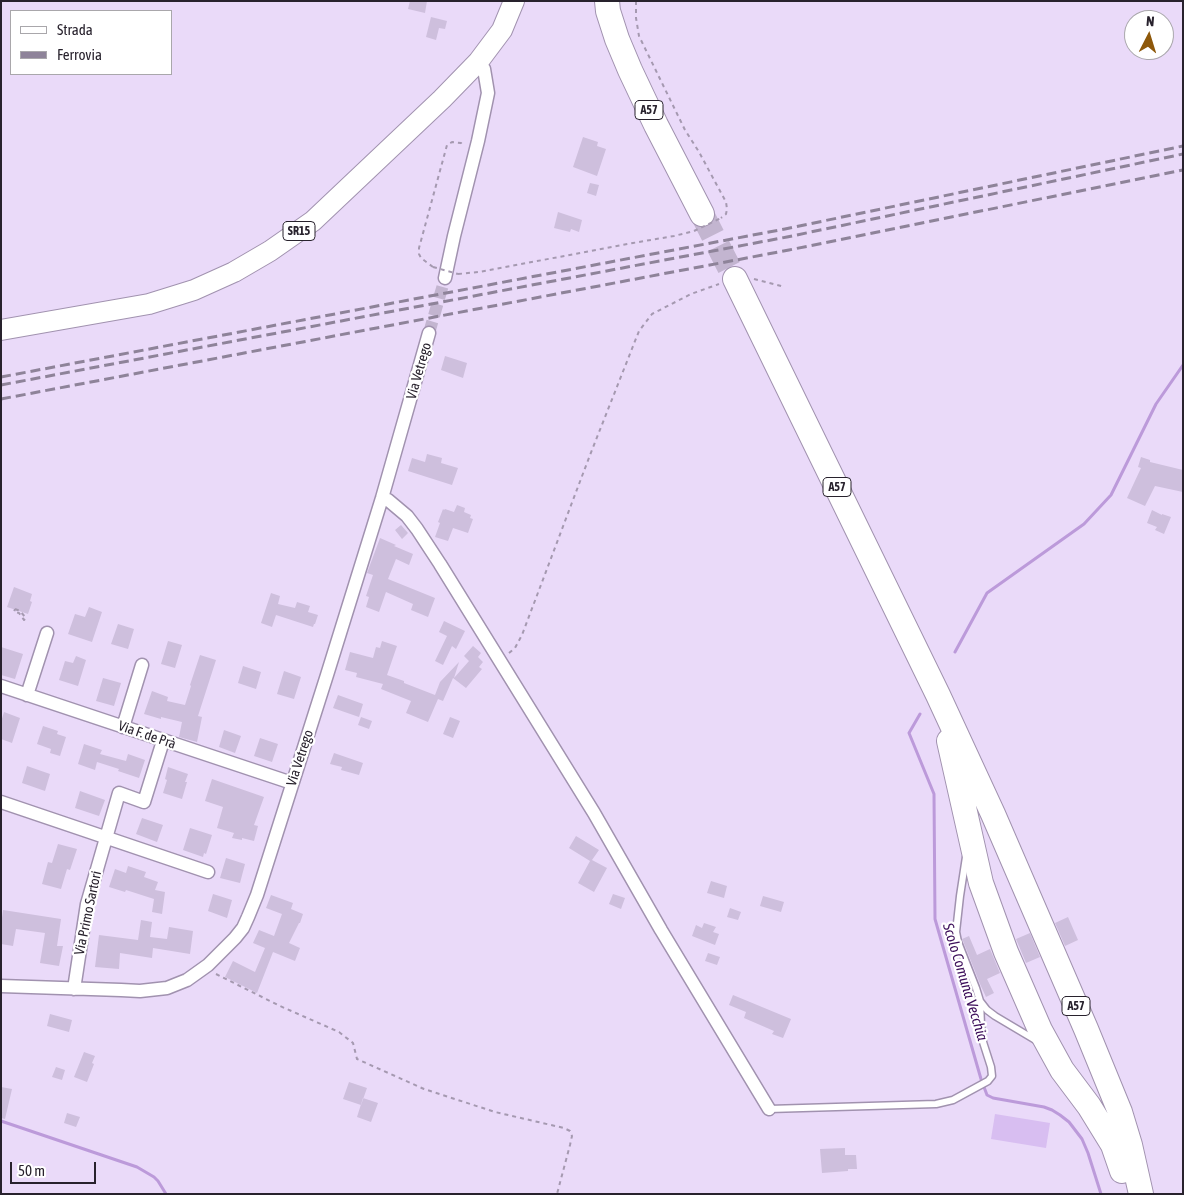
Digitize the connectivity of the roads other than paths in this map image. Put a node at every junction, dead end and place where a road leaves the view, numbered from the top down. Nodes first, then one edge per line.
1 (514, 1) edge
2 (607, 1) edge
3 (478, 62) junction
4 (706, 221) tunnel mouth
5 (444, 278) tunnel mouth
6 (735, 280) tunnel mouth
7 (1, 330) edge
8 (429, 333) tunnel mouth
9 (382, 498) junction
10 (47, 633) dead end
11 (142, 665) dead end
12 (1, 686) edge
13 (27, 694) junction
14 (938, 695) junction
15 (123, 727) junction
16 (163, 741) junction
17 (292, 783) junction
18 (1, 802) edge
19 (106, 838) junction
20 (970, 838) junction
21 (208, 872) dead end
22 (1, 986) edge
23 (74, 989) junction
24 (980, 1001) junction
25 (1051, 1050) junction
26 (769, 1109) joint
27 (1133, 1189) edge

1 - 3 main road, SR15
2 - 4 highway, A57
3 - 5 street
3 - 7 main road, SR15
6 - 14 highway, A57
8 - 9 street, Via Vetrego
9 - 17 street, Via Vetrego
9 - 26 street
10 - 13 street
11 - 15 street
12 - 13 street, Via F. de Prà
13 - 15 street, Via F. de Prà
14 - 20 highway, A57
14 - 27 highway, A57
15 - 16 street, Via F. de Prà
16 - 17 street, Via F. de Prà
16 - 19 street, Via Primo Sartori
17 - 23 street, Via Vetrego
18 - 19 street
19 - 21 street
19 - 23 street, Via Primo Sartori
20 - 24 lane
20 - 25 highway, A57
22 - 23 street, Via Vetrego
24 - 25 lane
24 - 26 lane
25 - 27 highway, A57

